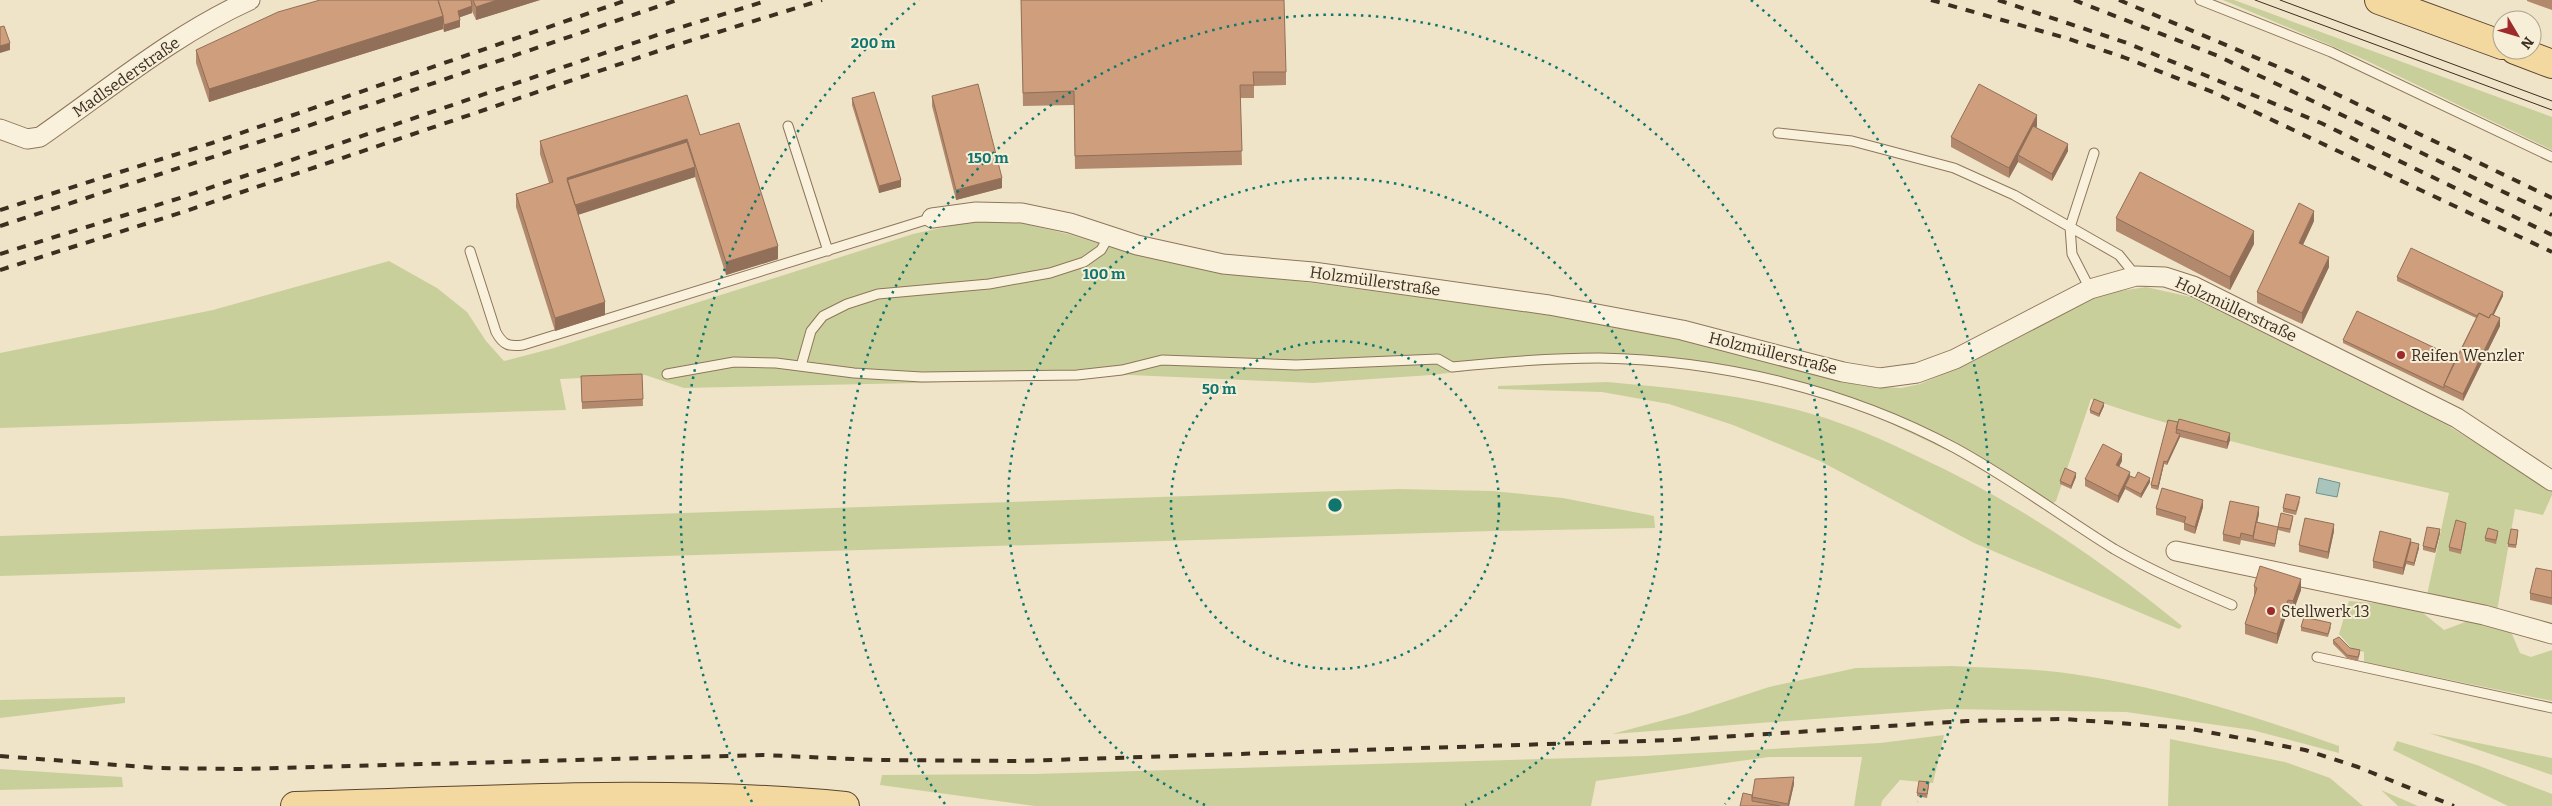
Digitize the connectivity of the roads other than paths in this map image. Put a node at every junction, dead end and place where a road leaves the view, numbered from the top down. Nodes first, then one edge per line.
1 (250, 0) edge
2 (2200, 0) edge
3 (2379, 0) edge
4 (2492, 41) edge
5 (788, 126) dead end
6 (0, 129) edge
7 (1778, 133) dead end
8 (2094, 153) dead end
9 (2552, 157) edge
10 (932, 218) joint
11 (2070, 228) junction
12 (1109, 236) junction
13 (828, 250) junction
14 (470, 251) dead end
15 (2136, 276) junction
16 (2090, 289) junction
17 (801, 366) junction
18 (667, 374) dead end
19 (2552, 481) edge
20 (2176, 551) dead end
21 (2232, 605) dead end
22 (2552, 634) edge
23 (2317, 657) dead end
24 (2552, 708) edge
25 (295, 806) edge
26 (845, 806) edge

1 - 6 street, Madlsederstraße
2 - 9 lane
3 - 4 main road
5 - 13 lane
7 - 11 lane
8 - 11 lane
10 - 12 street, Holzmüllerstraße
10 - 13 lane
11 - 15 lane
11 - 16 lane
12 - 16 street, Holzmüllerstraße
12 - 17 lane
13 - 14 lane
15 - 16 street, Holzmüllerstraße
15 - 19 street, Holzmüllerstraße
17 - 18 lane
17 - 21 lane
20 - 22 street
23 - 24 lane
25 - 26 main road

